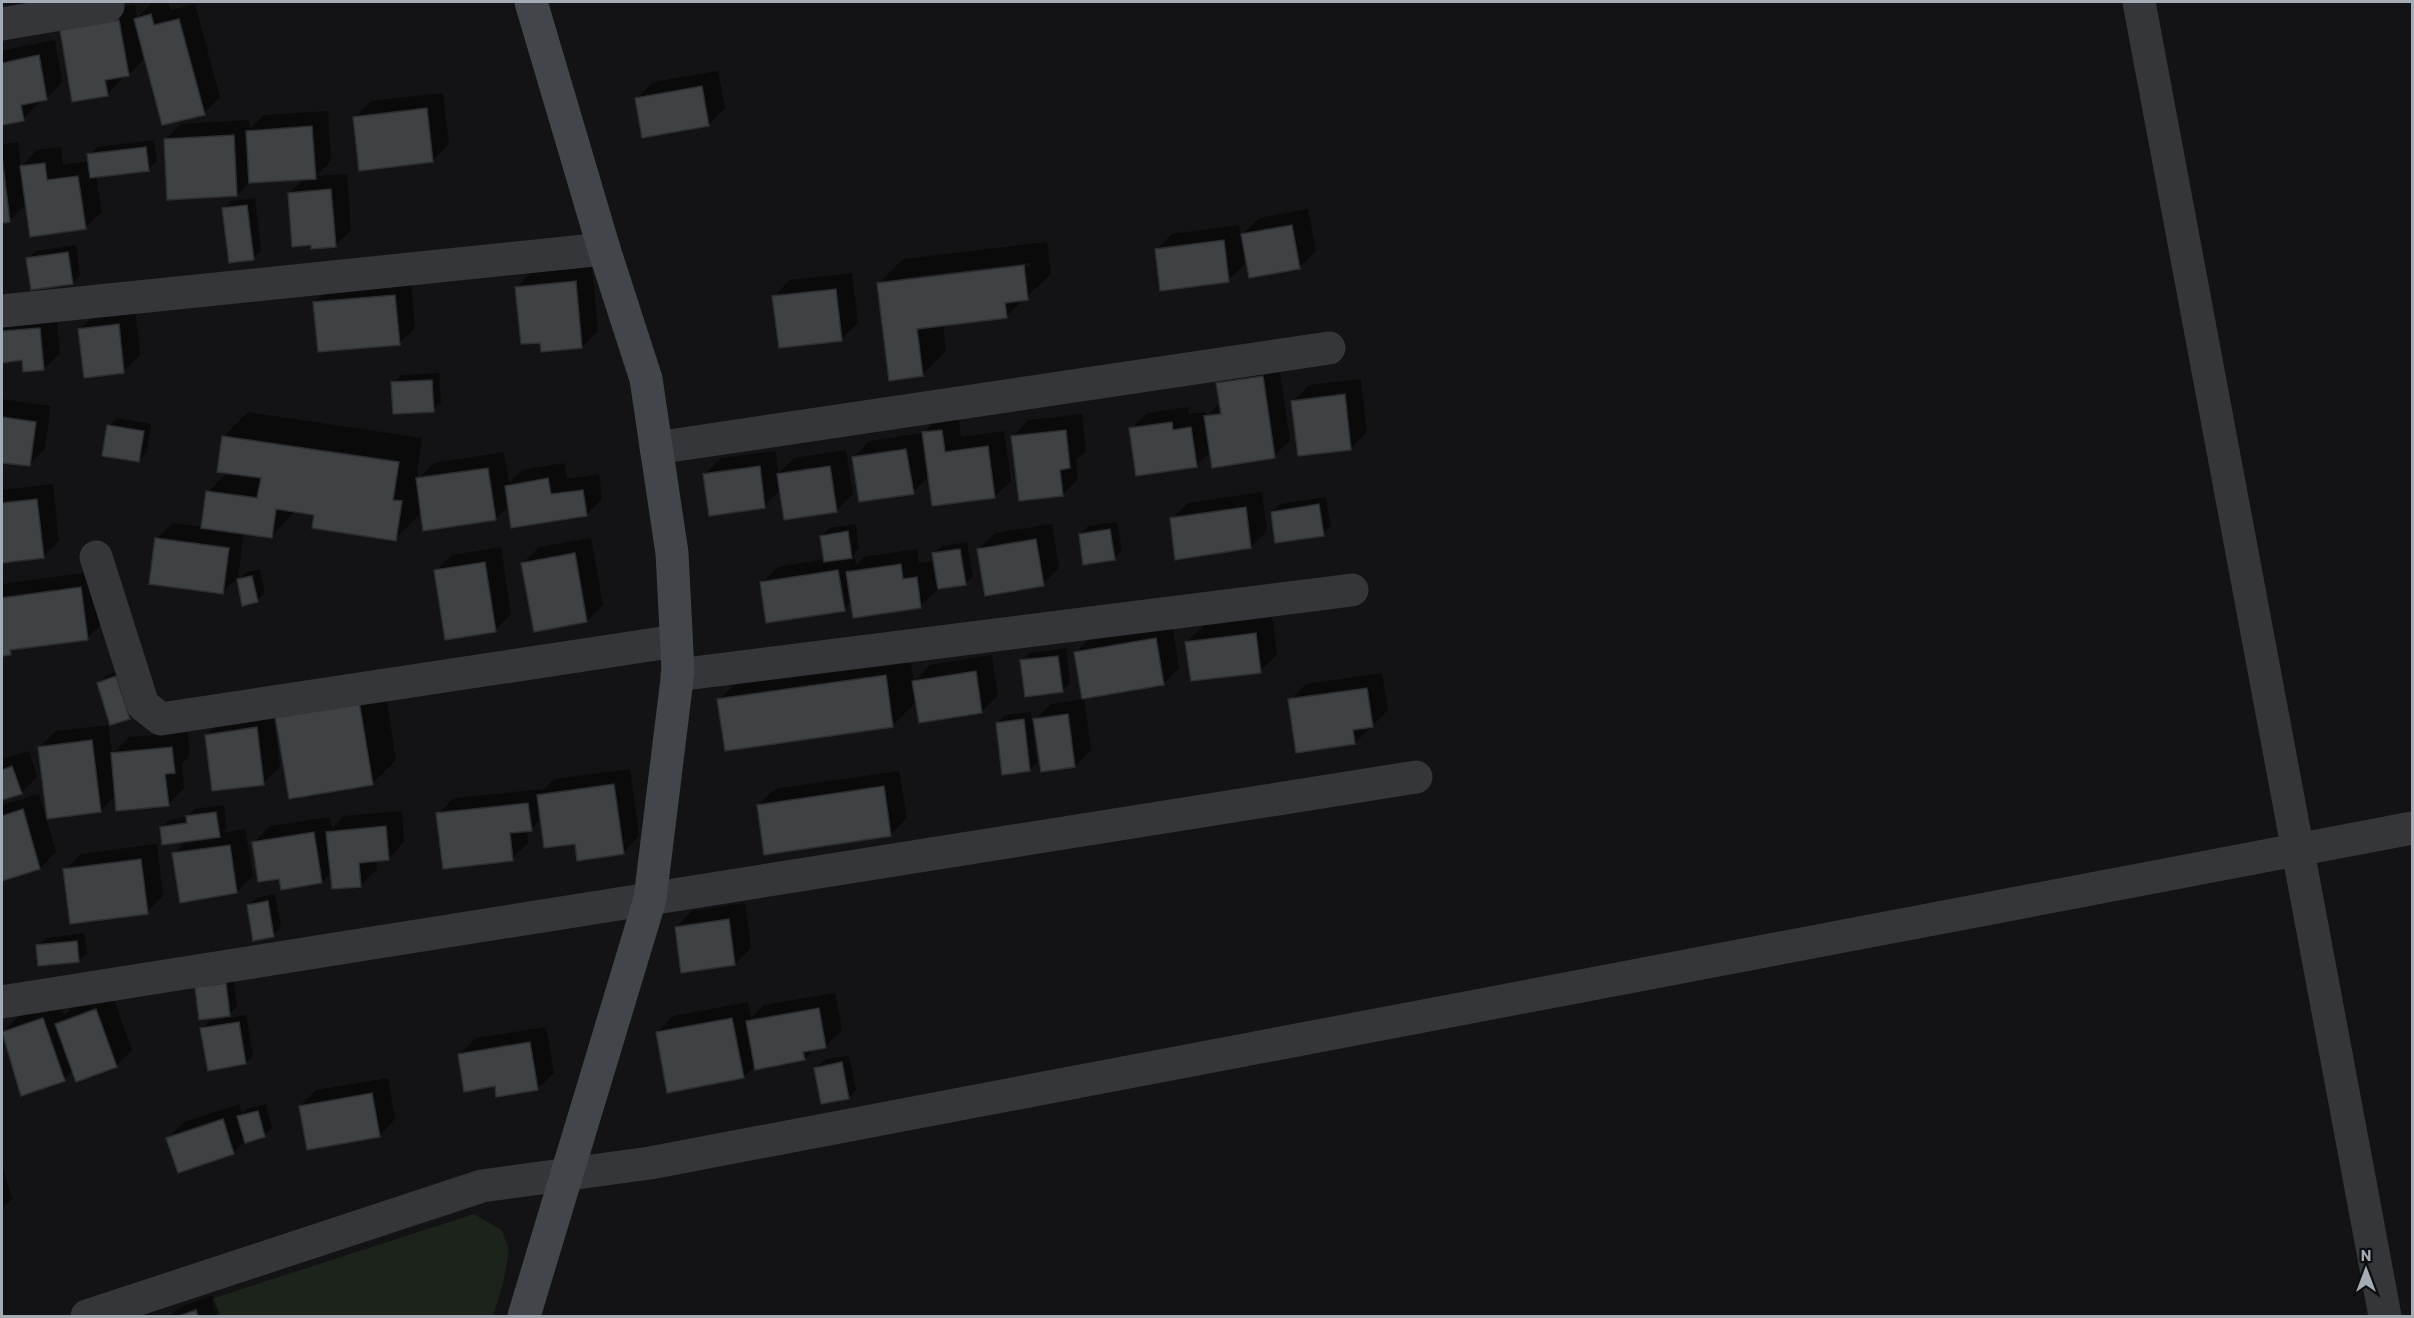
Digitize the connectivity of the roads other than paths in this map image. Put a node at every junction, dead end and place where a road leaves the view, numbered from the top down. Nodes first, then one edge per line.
1 (531, 2) edge
2 (2139, 2) edge
3 (108, 6) dead end
4 (2, 24) edge
5 (604, 249) junction
6 (2, 311) edge
7 (1329, 348) dead end
8 (656, 448) junction
9 (96, 557) dead end
10 (1352, 590) dead end
11 (676, 641) junction
12 (677, 675) junction
13 (1416, 777) dead end
14 (2412, 828) edge
15 (2296, 848) junction
16 (650, 899) junction
17 (2, 1002) edge
18 (567, 1174) junction
19 (87, 1317) edge
20 (524, 1317) edge
21 (2385, 1317) edge

1 - 5 street
2 - 15 street
3 - 4 street
5 - 6 street
5 - 8 street
7 - 8 street
8 - 11 street
9 - 11 street
10 - 12 street
11 - 12 street
12 - 16 street
13 - 16 street
14 - 15 street
15 - 18 street
15 - 21 street
16 - 17 street
16 - 18 street
18 - 19 street
18 - 20 street

